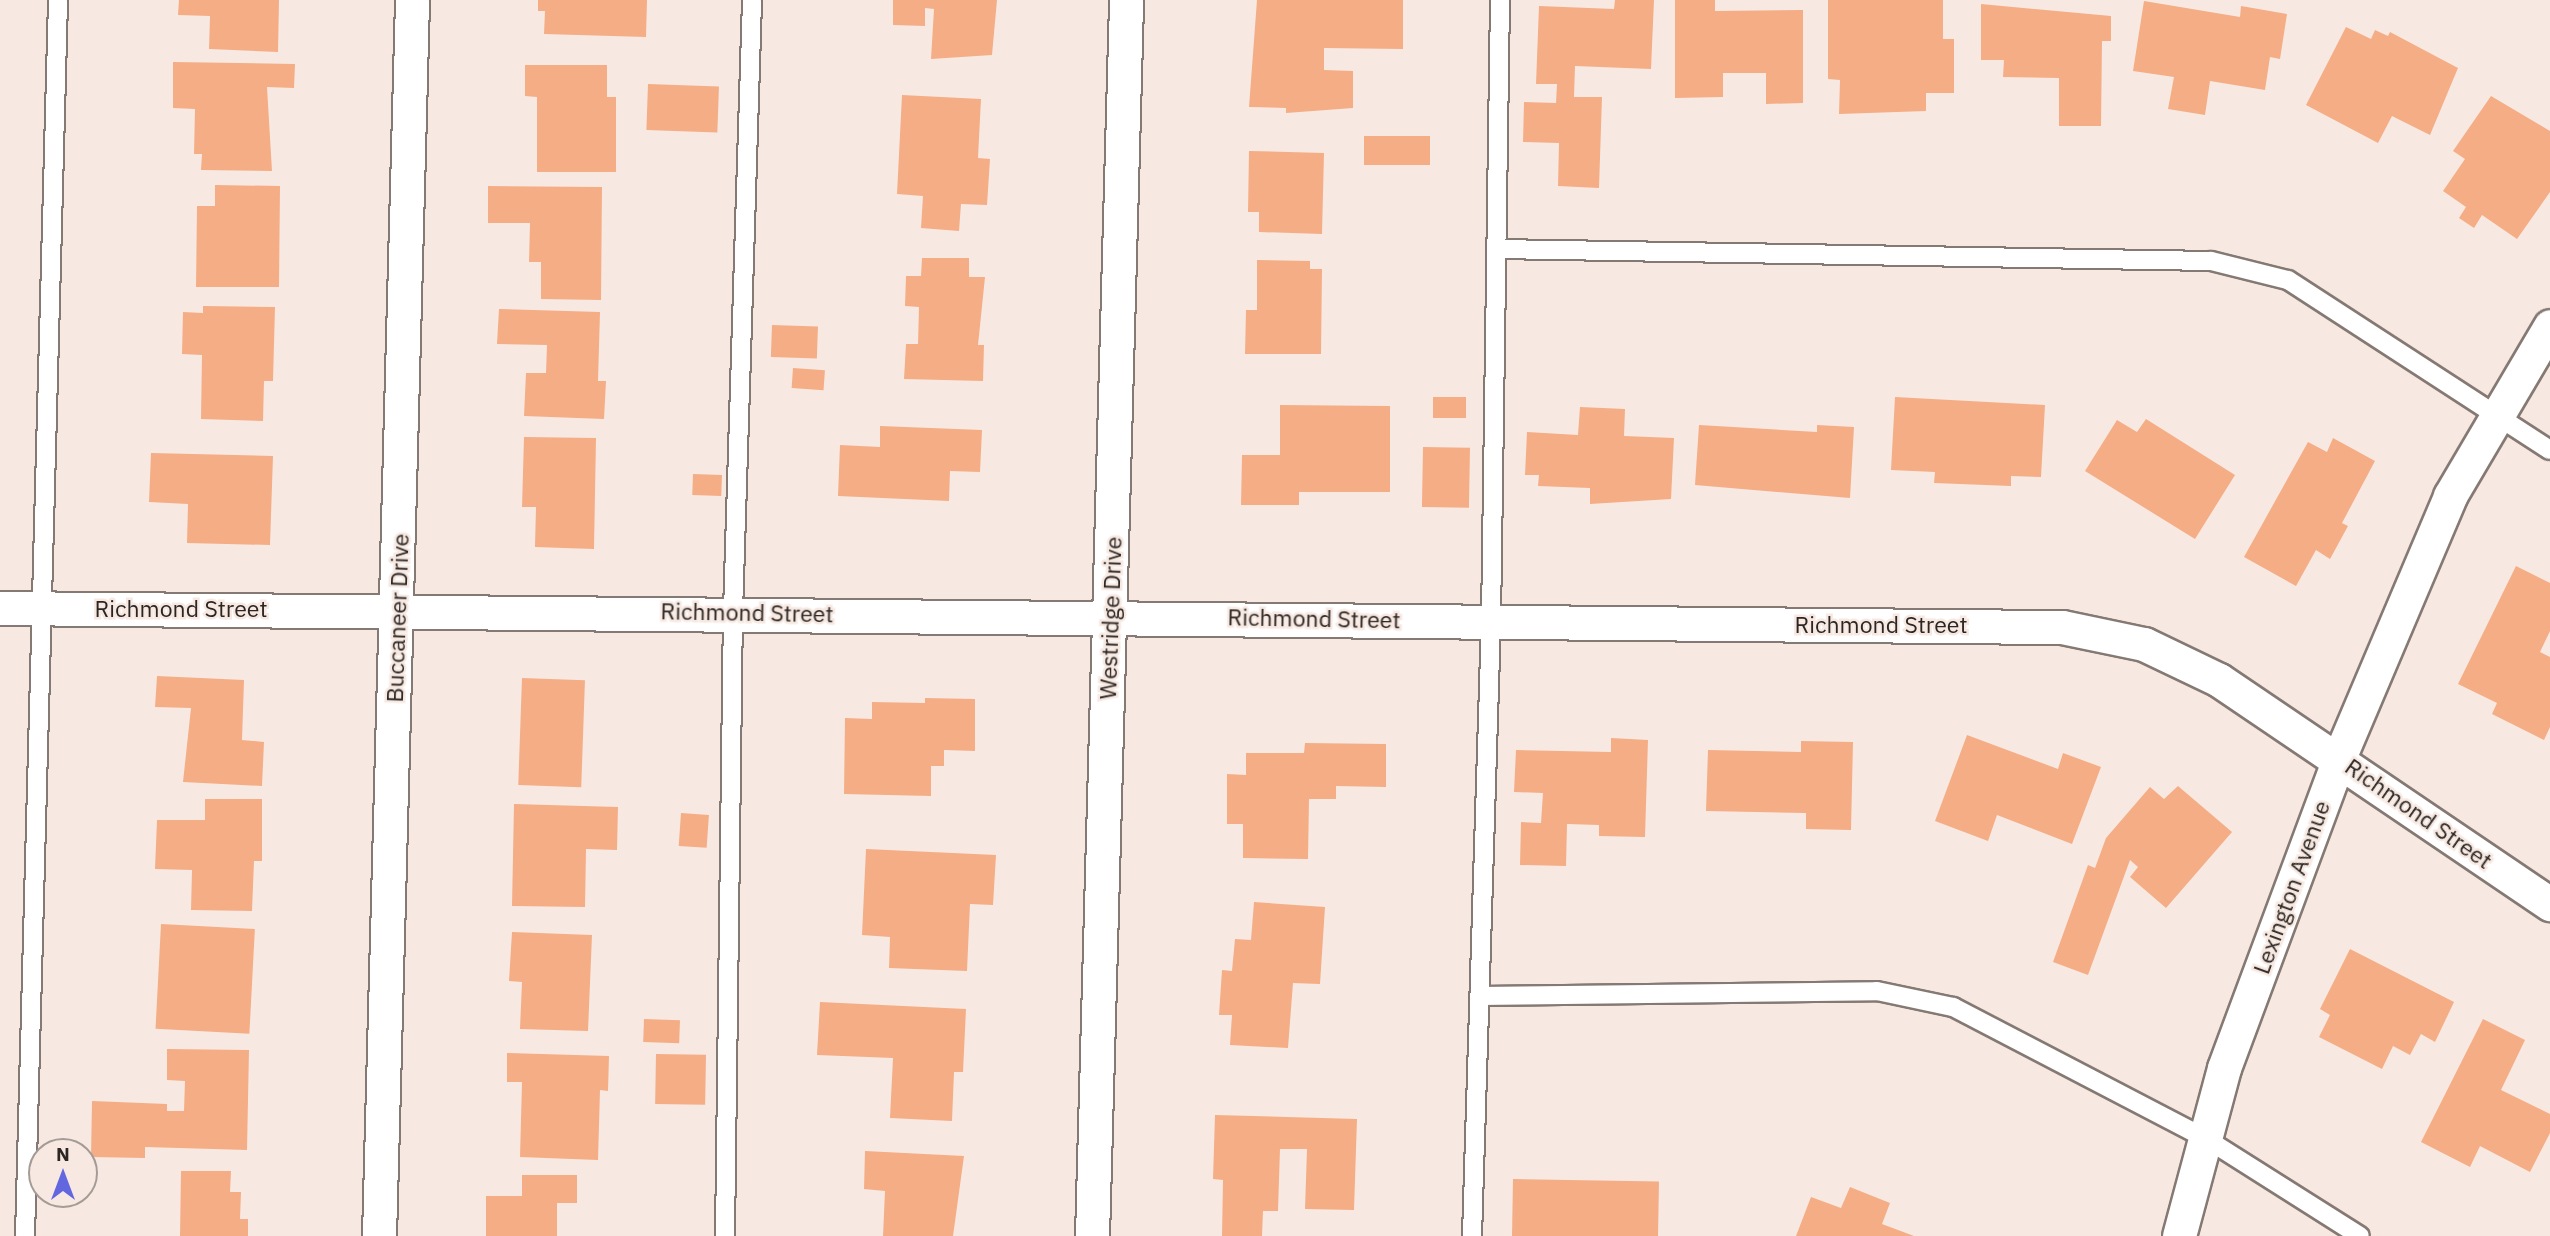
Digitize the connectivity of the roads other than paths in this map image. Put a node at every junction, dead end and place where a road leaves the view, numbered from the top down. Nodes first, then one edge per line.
1 (58, 0) edge
2 (412, 0) edge
3 (752, 0) edge
4 (1126, 0) edge
5 (1500, 0) edge
6 (1496, 249) junction
7 (2550, 326) edge
8 (2498, 414) junction
9 (2550, 450) edge
10 (0, 608) edge
11 (41, 608) junction
12 (398, 608) junction
13 (733, 612) junction
14 (1110, 617) junction
15 (1491, 620) junction
16 (2339, 758) junction
17 (2550, 904) edge
18 (1480, 996) junction
19 (2205, 1138) junction
20 (25, 1236) edge
21 (379, 1236) edge
22 (725, 1236) edge
23 (1092, 1236) edge
24 (1472, 1236) edge
25 (2179, 1236) edge
26 (2360, 1236) edge

1 - 11 lane
2 - 12 street, Buccaneer Drive
3 - 13 lane
4 - 14 street, Westridge Drive
5 - 6 lane
6 - 8 lane
6 - 15 lane
7 - 8 street, Lexington Avenue
8 - 9 lane
8 - 16 street, Lexington Avenue
10 - 11 street, Richmond Street
11 - 12 street, Richmond Street
11 - 20 lane
12 - 13 street, Richmond Street
12 - 21 street, Buccaneer Drive
13 - 14 street, Richmond Street
13 - 22 lane
14 - 15 street, Richmond Street
14 - 23 street, Westridge Drive
15 - 16 street, Richmond Street
15 - 18 lane
16 - 17 street, Richmond Street
16 - 19 street, Lexington Avenue
18 - 19 lane
18 - 24 lane
19 - 25 street, Lexington Avenue
19 - 26 lane

